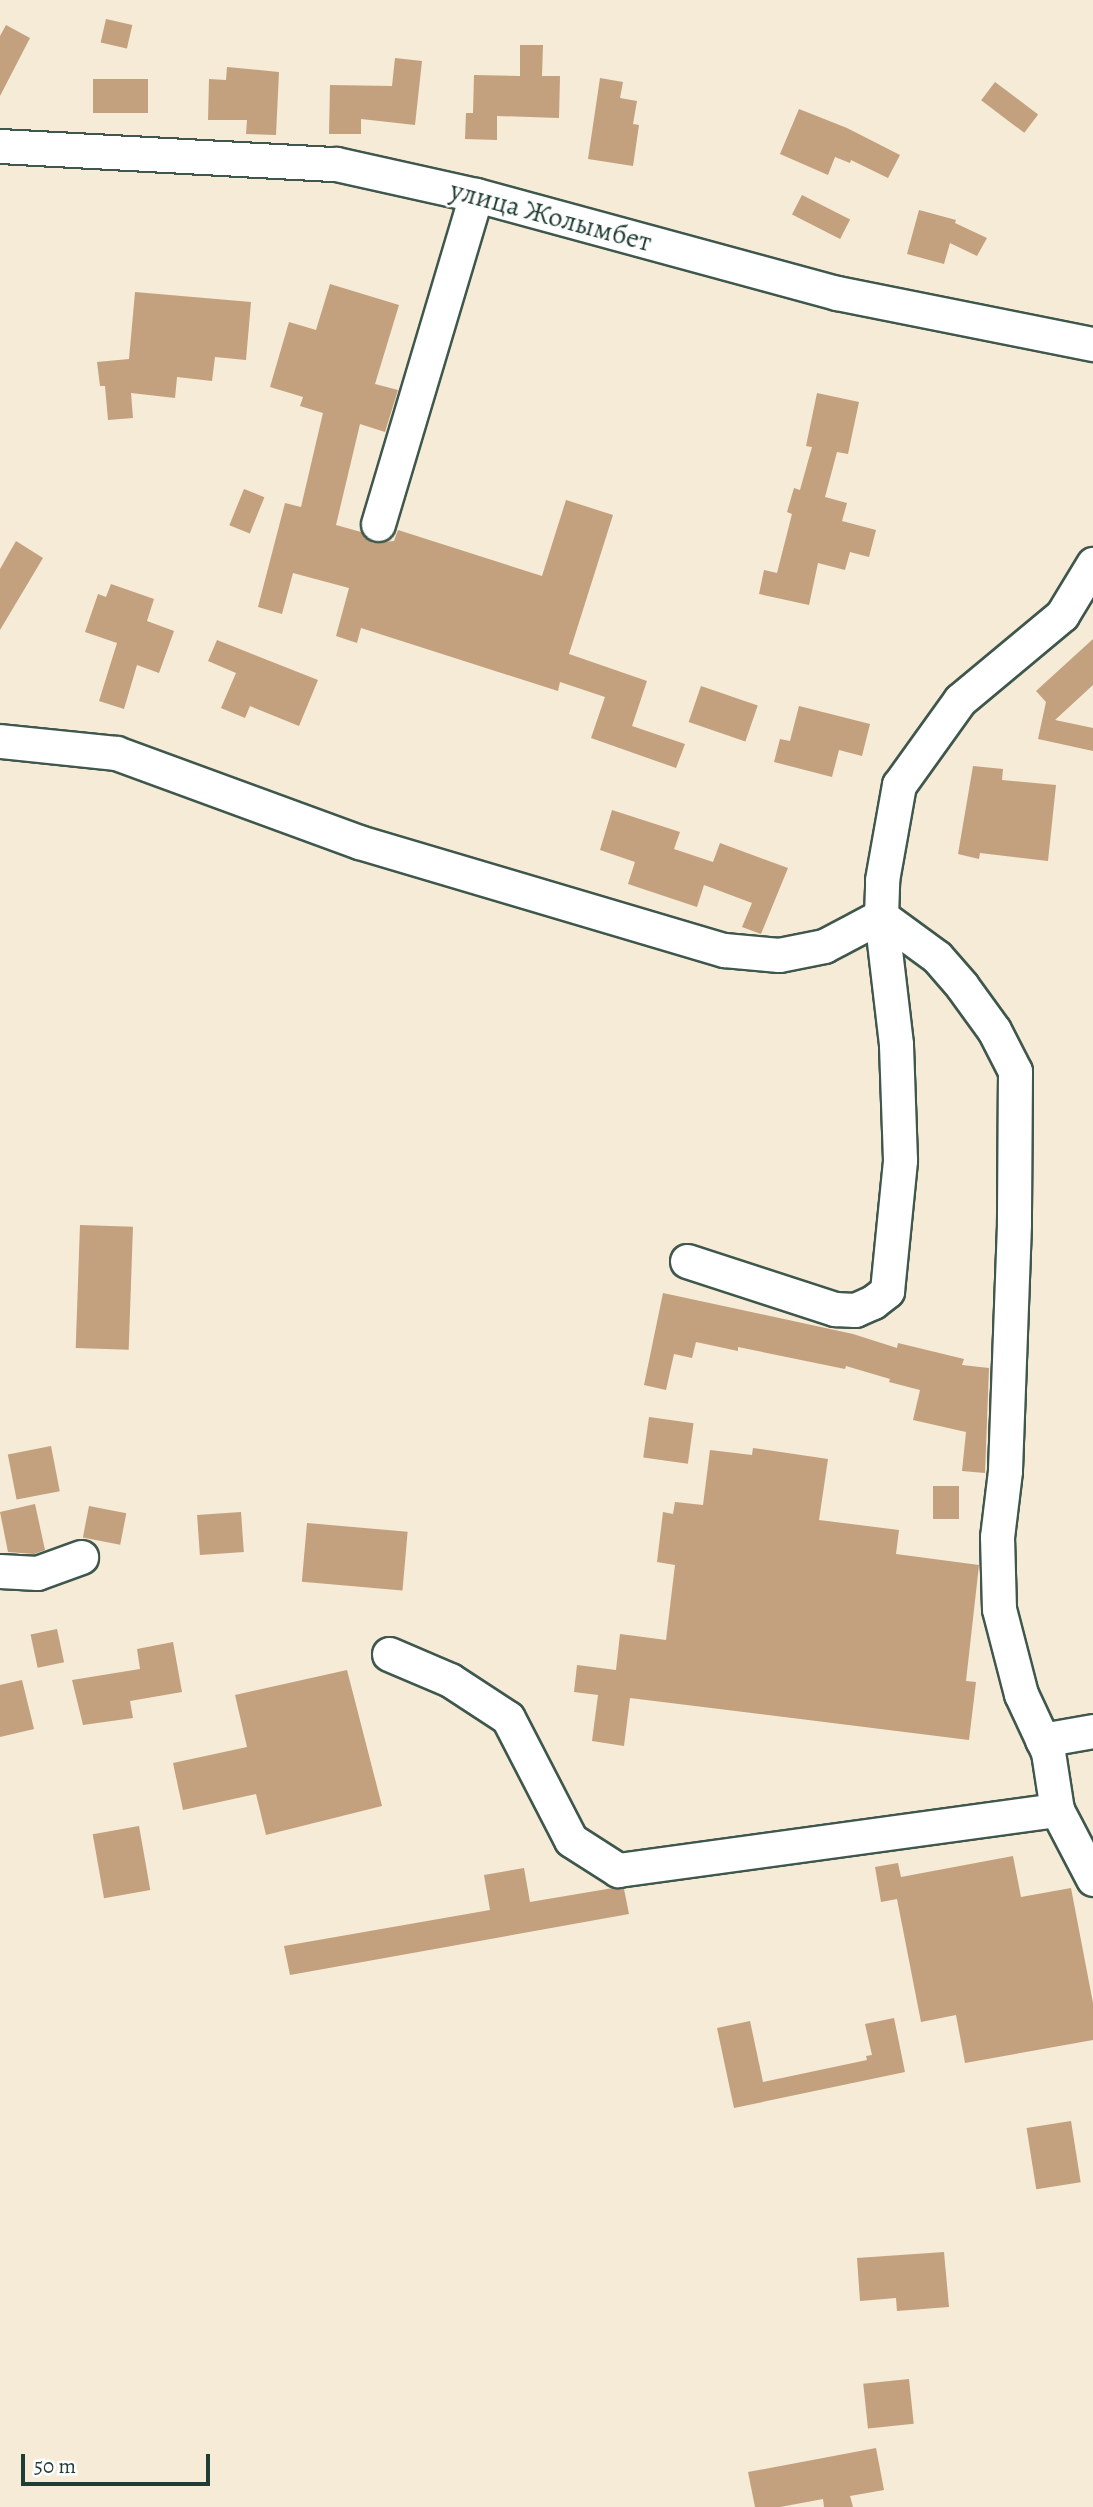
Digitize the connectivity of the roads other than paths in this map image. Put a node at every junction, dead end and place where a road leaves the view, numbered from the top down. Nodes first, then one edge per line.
1 (0, 146) edge
2 (476, 195) junction
3 (1093, 344) edge
4 (378, 524) dead end
5 (1093, 564) edge
6 (0, 741) edge
7 (881, 916) junction
8 (687, 1261) dead end
9 (81, 1558) dead end
10 (0, 1571) edge
11 (389, 1654) dead end
12 (1093, 1731) edge
13 (1042, 1740) junction
14 (1057, 1810) junction
15 (1093, 1879) edge

1 - 2 street, улица Жолымбет
2 - 3 street, улица Жолымбет
2 - 4 street
5 - 7 street
6 - 7 street
7 - 8 street
7 - 13 street
9 - 10 street
11 - 14 street
12 - 13 street
13 - 14 street
14 - 15 street

